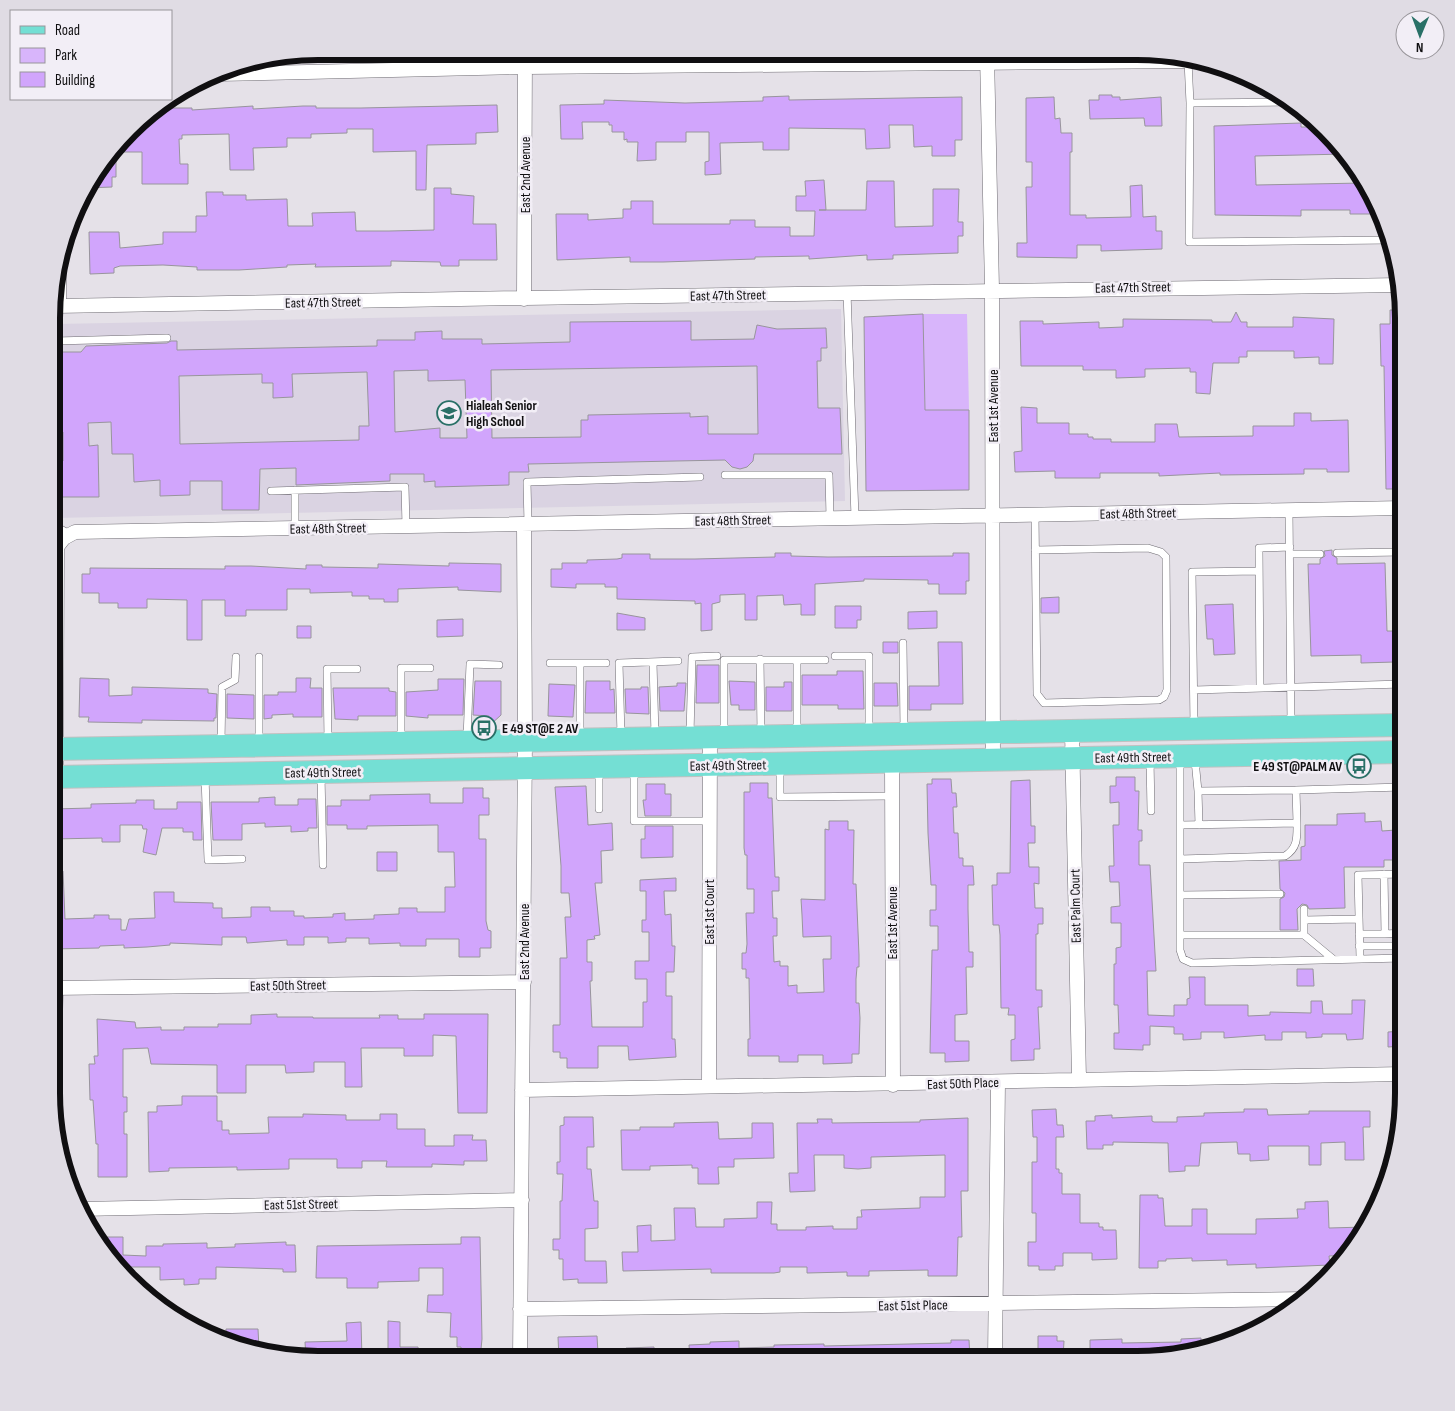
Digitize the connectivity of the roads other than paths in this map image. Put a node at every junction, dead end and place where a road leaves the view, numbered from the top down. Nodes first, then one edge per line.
1 (526, 60) edge
2 (885, 60) edge
3 (987, 60) edge
4 (1123, 60) edge
5 (1142, 60) edge
6 (1191, 66) edge
7 (526, 67) junction
8 (236, 74) edge
9 (1277, 102) edge
10 (1190, 103) junction
11 (1383, 240) edge
12 (1393, 285) edge
13 (992, 289) junction
14 (847, 292) junction
15 (524, 299) junction
16 (61, 306) edge
17 (167, 338) dead end
18 (60, 342) edge
19 (726, 475) dead end
20 (700, 477) dead end
21 (295, 490) junction
22 (271, 491) dead end
23 (1395, 508) edge
24 (1284, 511) junction
25 (1035, 514) junction
26 (993, 515) junction
27 (830, 518) junction
28 (855, 518) junction
29 (526, 524) junction
30 (406, 526) junction
31 (295, 528) junction
32 (60, 530) edge
33 (67, 536) junction
34 (60, 544) edge
35 (1035, 550) junction
36 (1290, 551) junction
37 (1395, 552) edge
38 (1320, 554) dead end
39 (1336, 554) dead end
40 (1259, 571) junction
41 (904, 643) dead end
42 (717, 656) dead end
43 (835, 656) dead end
44 (236, 657) dead end
45 (259, 657) dead end
46 (760, 660) junction
47 (797, 660) junction
48 (825, 660) dead end
49 (678, 661) dead end
50 (654, 662) junction
51 (550, 663) dead end
52 (580, 663) junction
53 (606, 663) dead end
54 (499, 665) dead end
55 (430, 668) dead end
56 (357, 669) dead end
57 (1395, 684) edge
58 (1291, 687) junction
59 (1260, 688) junction
60 (1194, 690) junction
61 (1395, 724) edge
62 (1292, 726) junction
63 (1194, 728) junction
64 (1072, 731) junction
65 (994, 732) junction
66 (869, 734) junction
67 (904, 734) junction
68 (761, 736) junction
69 (797, 736) junction
70 (708, 737) junction
71 (655, 738) junction
72 (622, 739) junction
73 (580, 740) junction
74 (467, 741) junction
75 (525, 741) junction
76 (401, 743) junction
77 (328, 744) junction
78 (221, 746) junction
79 (259, 746) junction
80 (60, 749) edge
81 (1395, 752) edge
82 (1150, 756) junction
83 (1187, 756) junction
84 (1072, 758) junction
85 (993, 760) junction
86 (892, 762) junction
87 (779, 764) junction
88 (710, 765) junction
89 (599, 767) junction
90 (634, 767) junction
91 (524, 768) junction
92 (321, 772) junction
93 (205, 774) junction
94 (60, 777) edge
95 (1395, 787) edge
96 (1198, 790) junction
97 (1296, 790) junction
98 (892, 796) junction
99 (599, 809) dead end
100 (1151, 811) dead end
101 (709, 821) junction
102 (1297, 823) junction
103 (1180, 825) junction
104 (1199, 825) junction
105 (242, 859) dead end
106 (1180, 859) junction
107 (323, 865) dead end
108 (1384, 874) junction
109 (1395, 874) edge
110 (1280, 894) dead end
111 (1180, 895) junction
112 (1304, 909) dead end
113 (1359, 919) junction
114 (1304, 920) junction
115 (1395, 933) edge
116 (1359, 934) junction
117 (1385, 934) junction
118 (1180, 935) junction
119 (1304, 935) junction
120 (1359, 946) junction
121 (1395, 946) edge
122 (1333, 958) junction
123 (1360, 958) junction
124 (1395, 958) edge
125 (524, 982) junction
126 (60, 988) edge
127 (1395, 1074) edge
128 (1078, 1080) junction
129 (998, 1082) junction
130 (893, 1085) junction
131 (709, 1086) junction
132 (522, 1090) junction
133 (522, 1200) junction
134 (88, 1209) edge
135 (1292, 1299) edge
136 (994, 1304) junction
137 (520, 1309) junction
138 (520, 1351) edge
139 (995, 1351) edge

1 - 7 street, East 2nd Avenue
2 - 7 street
3 - 13 street, East 1st Avenue
4 - 5 street
6 - 10 lane
7 - 8 street
7 - 15 street, East 2nd Avenue
9 - 10 lane
10 - 11 lane
12 - 13 street, East 47th Street
13 - 14 street, East 47th Street
13 - 26 street, East 1st Avenue
14 - 15 street, East 47th Street
14 - 28 lane
15 - 16 street, East 47th Street
17 - 18 lane
19 - 27 lane
20 - 29 lane
21 - 22 lane
21 - 30 lane
21 - 31 lane
23 - 24 street, East 48th Street
24 - 25 street, East 48th Street
24 - 36 lane
25 - 26 street, East 48th Street
25 - 35 lane
26 - 28 street, East 48th Street
26 - 65 street, East 1st Avenue
27 - 28 street, East 48th Street
27 - 29 street, East 48th Street
29 - 30 street, East 48th Street
29 - 75 street, East 2nd Avenue
30 - 31 street, East 48th Street
31 - 33 street, East 48th Street
32 - 33 lane
33 - 34 street
35 - 35 lane
36 - 38 lane
36 - 40 lane
36 - 58 lane
37 - 39 lane
40 - 59 lane
40 - 60 lane
41 - 67 lane
42 - 70 lane
43 - 66 lane
44 - 78 lane
45 - 79 lane
46 - 47 lane
46 - 68 lane
46 - 70 lane
47 - 48 lane
47 - 69 lane
49 - 50 lane
50 - 71 lane
50 - 72 lane
51 - 52 lane
52 - 53 lane
52 - 73 lane
54 - 74 lane
55 - 76 lane
56 - 77 lane
57 - 58 lane
58 - 59 lane
58 - 62 lane
59 - 60 lane
60 - 63 lane
61 - 62 main road, East 49th Street
62 - 63 main road, East 49th Street
63 - 64 main road, East 49th Street
64 - 65 main road, East 49th Street
64 - 84 street, East Palm Court
65 - 67 main road, East 49th Street
65 - 85 street, East 1st Avenue
66 - 67 main road, East 49th Street
66 - 69 main road, East 49th Street
68 - 69 main road, East 49th Street
68 - 70 main road, East 49th Street
70 - 71 main road, East 49th Street
70 - 88 street, East 1st Court
71 - 72 main road, East 49th Street
72 - 73 main road, East 49th Street
73 - 75 main road, East 49th Street
74 - 75 main road, East 49th Street
74 - 76 main road, East 49th Street
75 - 91 street, East 2nd Avenue
76 - 77 main road, East 49th Street
77 - 79 main road, East 49th Street
78 - 79 main road, East 49th Street
78 - 80 main road, East 49th Street
81 - 83 main road, East 49th Street
82 - 83 main road, East 49th Street
82 - 84 main road, East 49th Street
82 - 100 lane
83 - 96 lane
83 - 103 lane
84 - 85 main road, East 49th Street
84 - 128 street, East Palm Court
85 - 86 main road, East 49th Street
86 - 87 main road, East 49th Street
86 - 98 street, East 1st Avenue
87 - 88 main road, East 49th Street
87 - 98 lane
88 - 90 main road, East 49th Street
88 - 101 street, East 1st Court
89 - 90 main road, East 49th Street
89 - 91 main road, East 49th Street
89 - 99 lane
90 - 101 lane
91 - 92 main road, East 49th Street
91 - 125 street, East 2nd Avenue
92 - 93 main road, East 49th Street
92 - 107 lane
93 - 94 main road, East 49th Street
93 - 105 lane
95 - 97 lane
96 - 97 lane
96 - 104 lane
97 - 102 lane
98 - 130 street, East 1st Avenue
101 - 131 street, East 1st Court
102 - 104 lane
102 - 106 lane
103 - 104 lane
103 - 106 lane
106 - 111 lane
108 - 109 lane
108 - 113 lane
108 - 117 lane
110 - 111 lane
111 - 118 lane
112 - 114 lane
113 - 114 lane
113 - 116 lane
114 - 119 lane
115 - 117 lane
116 - 117 lane
116 - 120 lane
118 - 119 lane
118 - 122 lane
119 - 122 lane
120 - 121 lane
120 - 123 lane
122 - 123 lane
123 - 124 lane
125 - 126 street, East 50th Street
125 - 132 street, East 2nd Avenue
127 - 128 street, East 50th Place
128 - 129 street, East 50th Place
129 - 130 street, East 50th Place
129 - 136 street
130 - 131 street, East 50th Place
131 - 132 street, East 50th Place
132 - 133 street, East 2nd Avenue
133 - 134 street, East 51st Street
133 - 137 street, East 2nd Avenue
135 - 136 street, East 51st Place
136 - 137 street, East 51st Place
136 - 139 street
137 - 138 street, East 2nd Avenue

